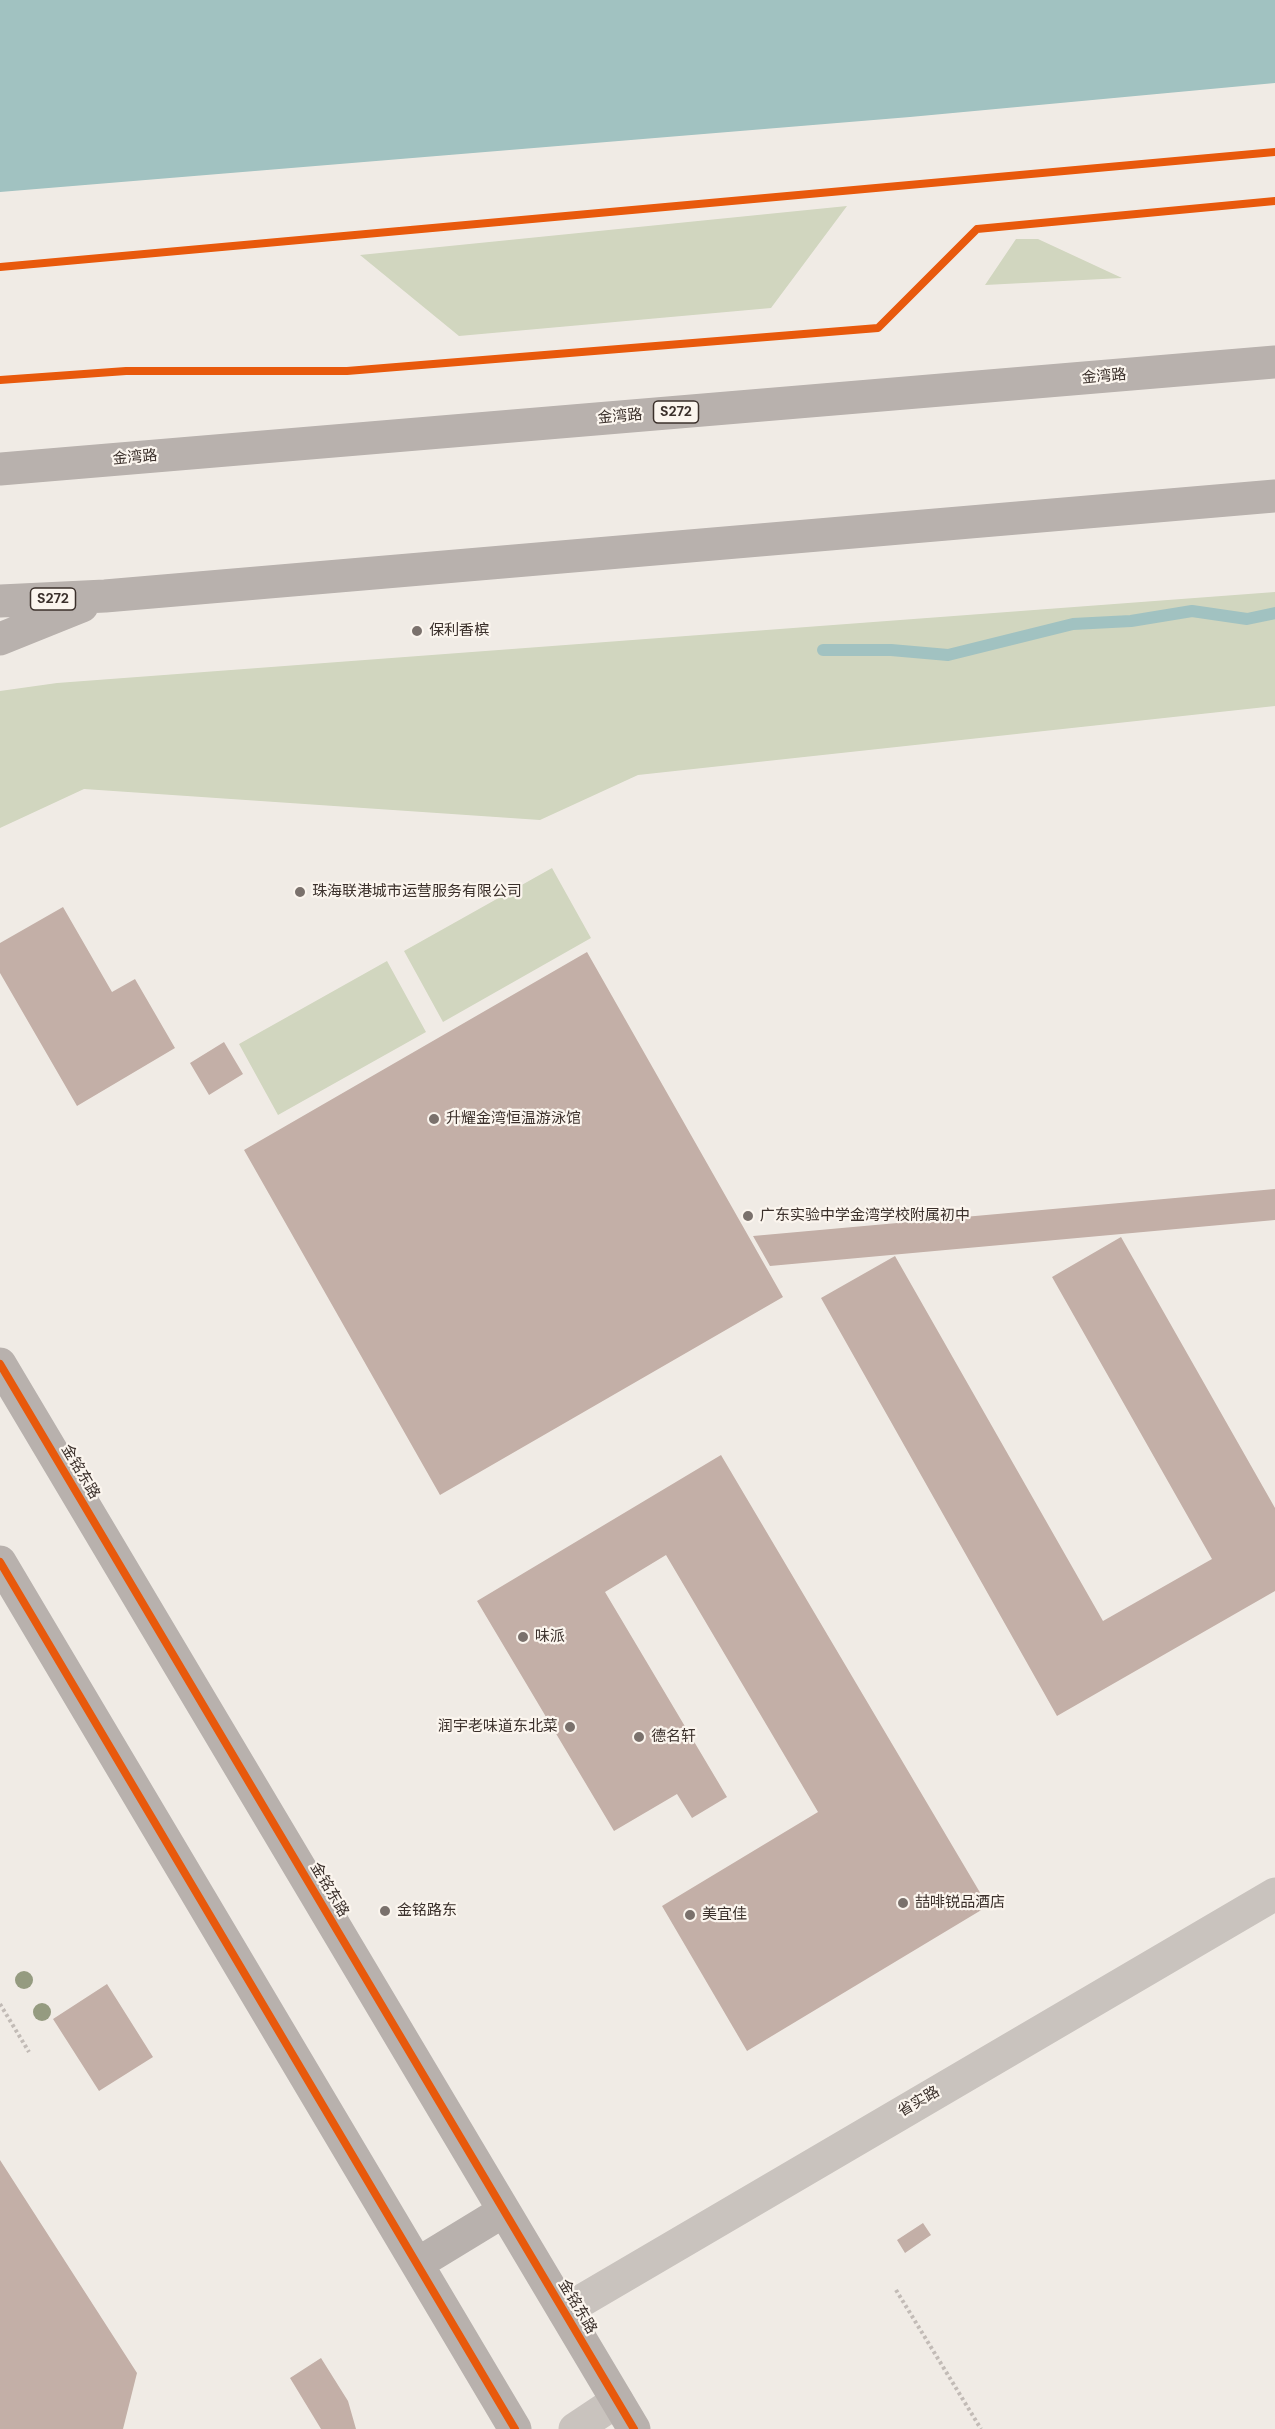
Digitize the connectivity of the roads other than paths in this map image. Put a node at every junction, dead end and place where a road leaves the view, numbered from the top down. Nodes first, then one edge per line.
1 (1275, 362) edge
2 (0, 469) edge
3 (1275, 495) edge
4 (105, 596) junction
5 (0, 601) edge
6 (0, 639) edge
7 (0, 1364) edge
8 (0, 1562) edge
9 (1275, 1894) edge
10 (504, 2211) junction
11 (417, 2264) junction
12 (564, 2311) junction
13 (617, 2401) junction
14 (515, 2429) edge
15 (575, 2429) edge
16 (634, 2429) edge

1 - 2 main road, 金湾路 / S272
3 - 4 main road, S272
4 - 5 main road, S272
4 - 6 main road
7 - 10 main road, 金铭东路
8 - 11 main road
9 - 12 street, 省实路
10 - 11 main road
10 - 12 main road, 金铭东路
11 - 14 main road
12 - 13 main road, 金铭东路
13 - 15 street
13 - 16 main road, 金铭东路

